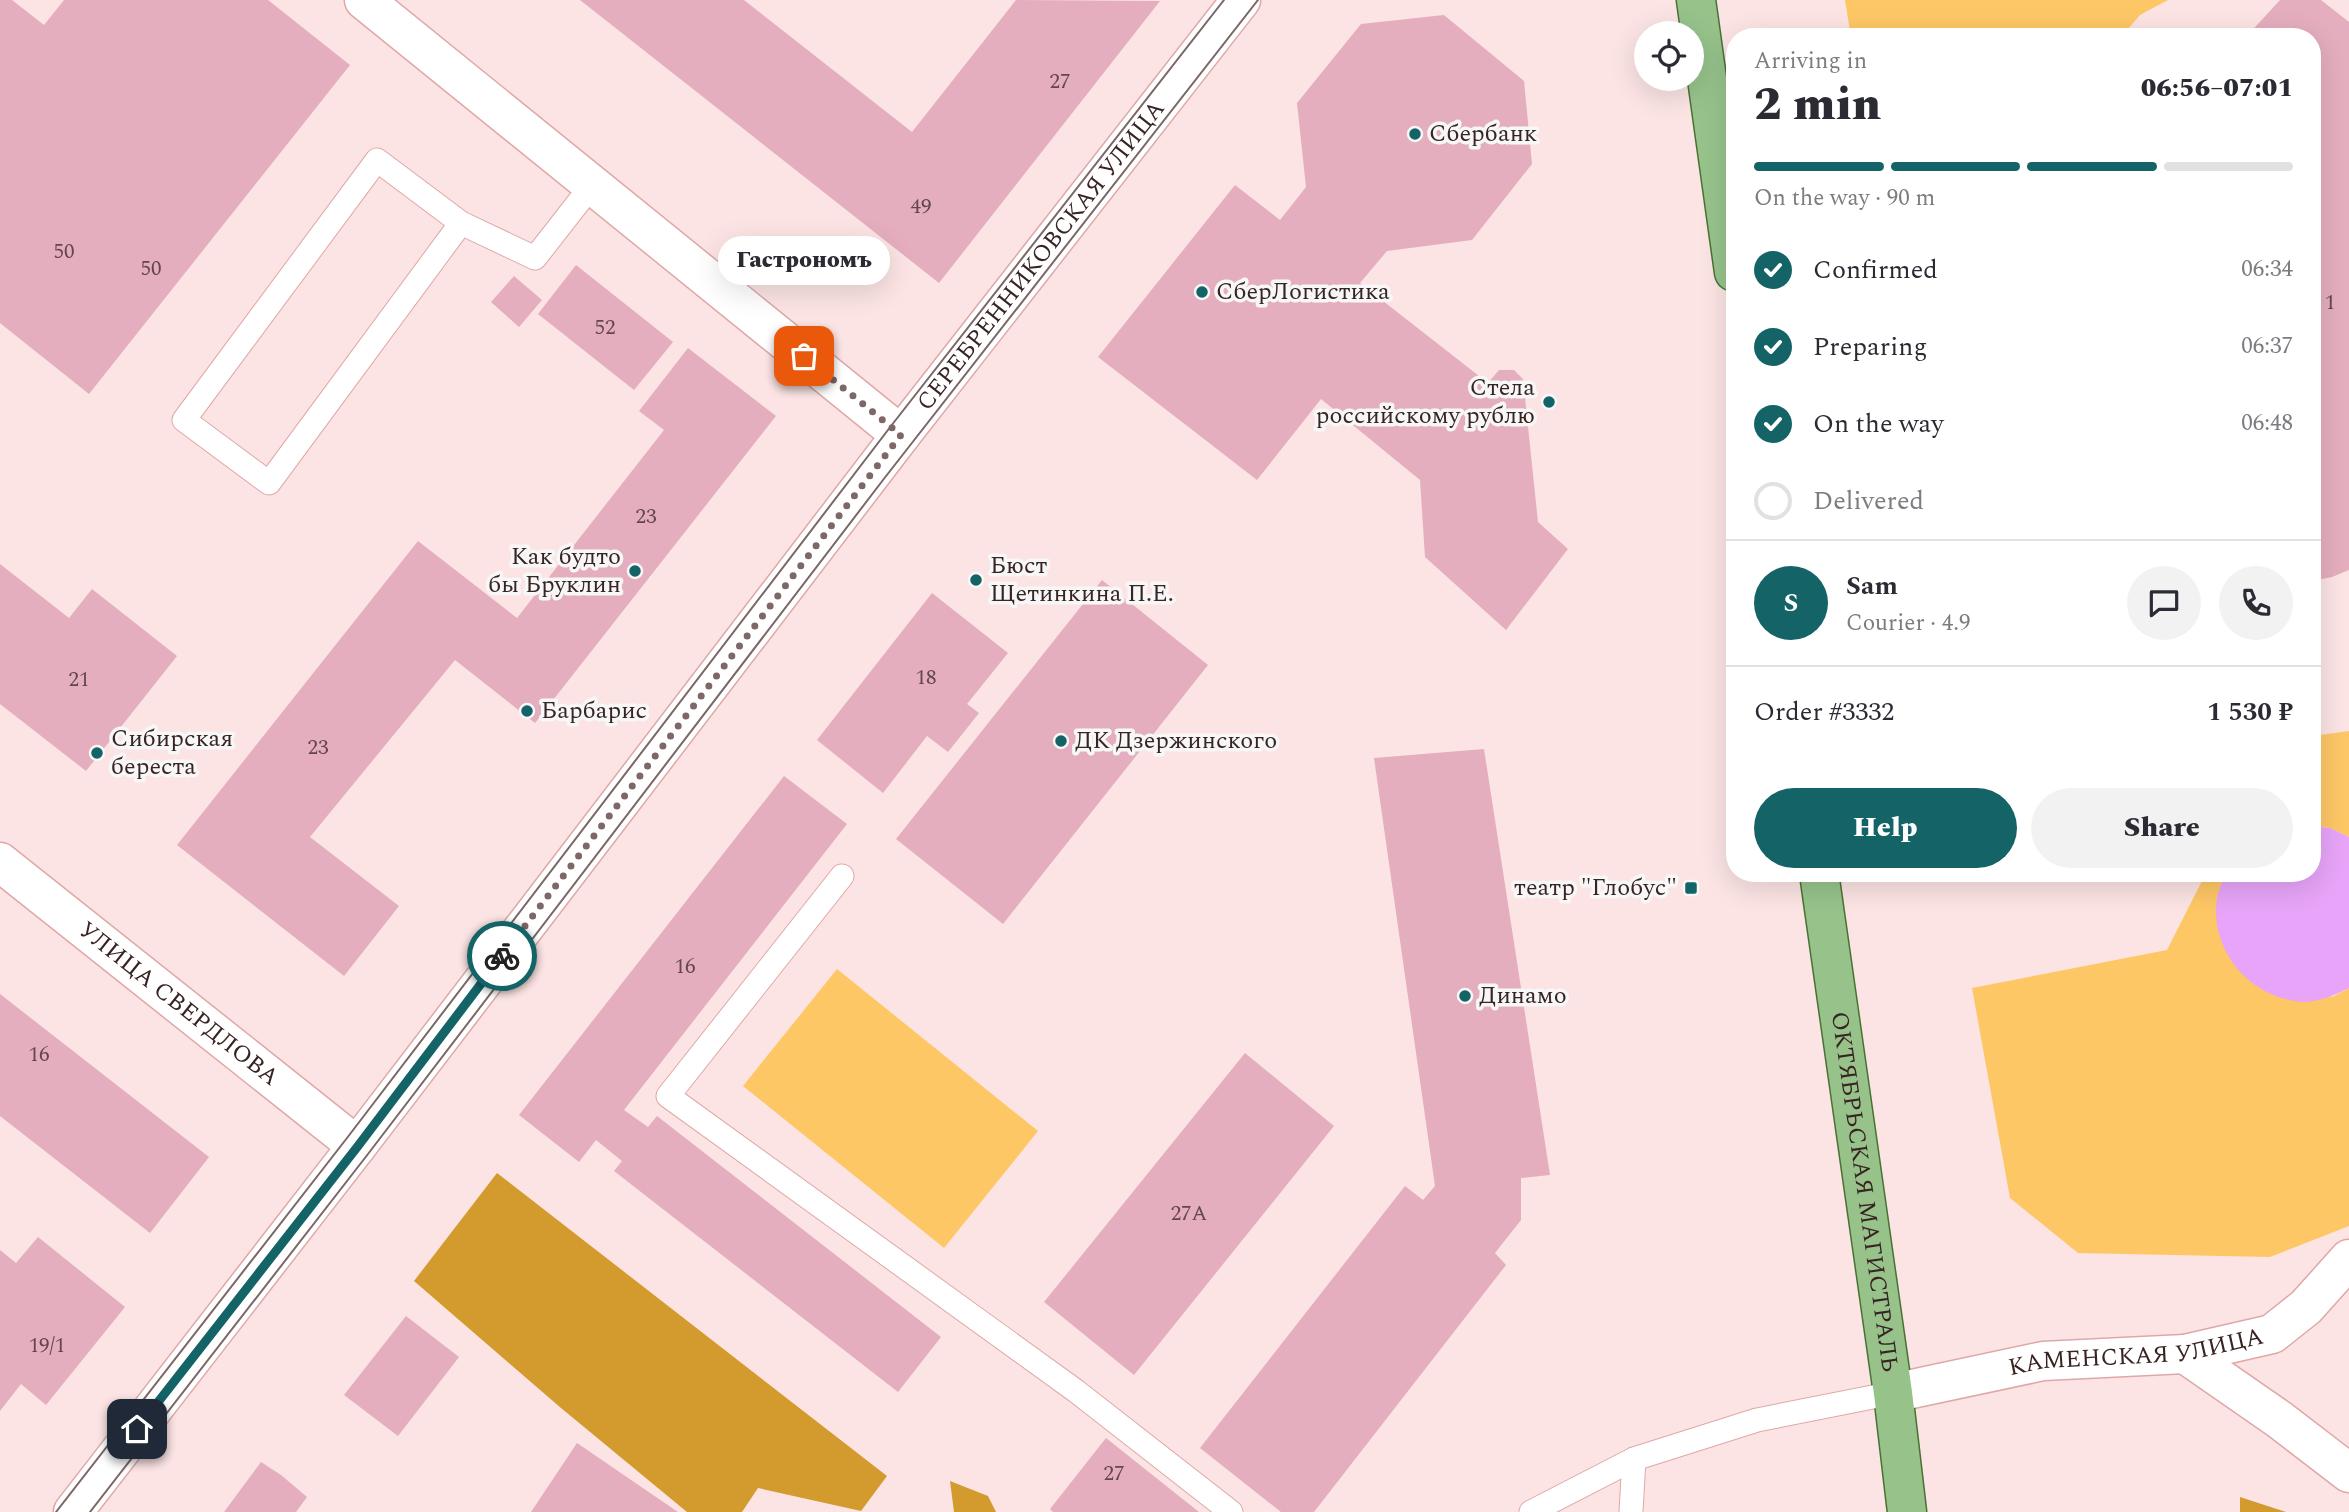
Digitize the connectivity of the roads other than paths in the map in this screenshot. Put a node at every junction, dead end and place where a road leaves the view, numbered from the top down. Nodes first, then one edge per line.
1 (364, 0) edge
2 (1241, 0) edge
3 (1694, 10) edge
4 (592, 185) junction
5 (1726, 220) edge
6 (461, 223) junction
7 (901, 435) junction
8 (0, 862) edge
9 (842, 876) dead end
10 (1820, 882) edge
11 (358, 1146) junction
12 (2349, 1259) edge
13 (2185, 1353) junction
14 (1893, 1393) junction
15 (1634, 1459) junction
16 (2349, 1473) edge
17 (73, 1512) edge
18 (1231, 1512) edge
19 (1531, 1512) edge
20 (1631, 1512) edge
21 (1907, 1512) edge

1 - 4 street
2 - 7 street, СЕРЕБРЕННИКОВСКАЯ УЛИЦА
3 - 5 main road
4 - 6 lane
4 - 7 street
6 - 6 lane
7 - 11 street, СЕРЕБРЕННИКОВСКАЯ УЛИЦА
8 - 11 street, УЛИЦА СВЕРДЛОВА
9 - 18 lane
10 - 14 main road, ОКТЯБРЬСКАЯ МАГИСТРАЛЬ
11 - 17 street, СЕРЕБРЕННИКОВСКАЯ УЛИЦА
12 - 13 street, КАМЕНСКАЯ УЛИЦА
13 - 14 street, КАМЕНСКАЯ УЛИЦА
13 - 16 street
14 - 15 lane
14 - 21 main road, ОКТЯБРЬСКАЯ МАГИСТРАЛЬ
15 - 19 lane
15 - 20 lane

